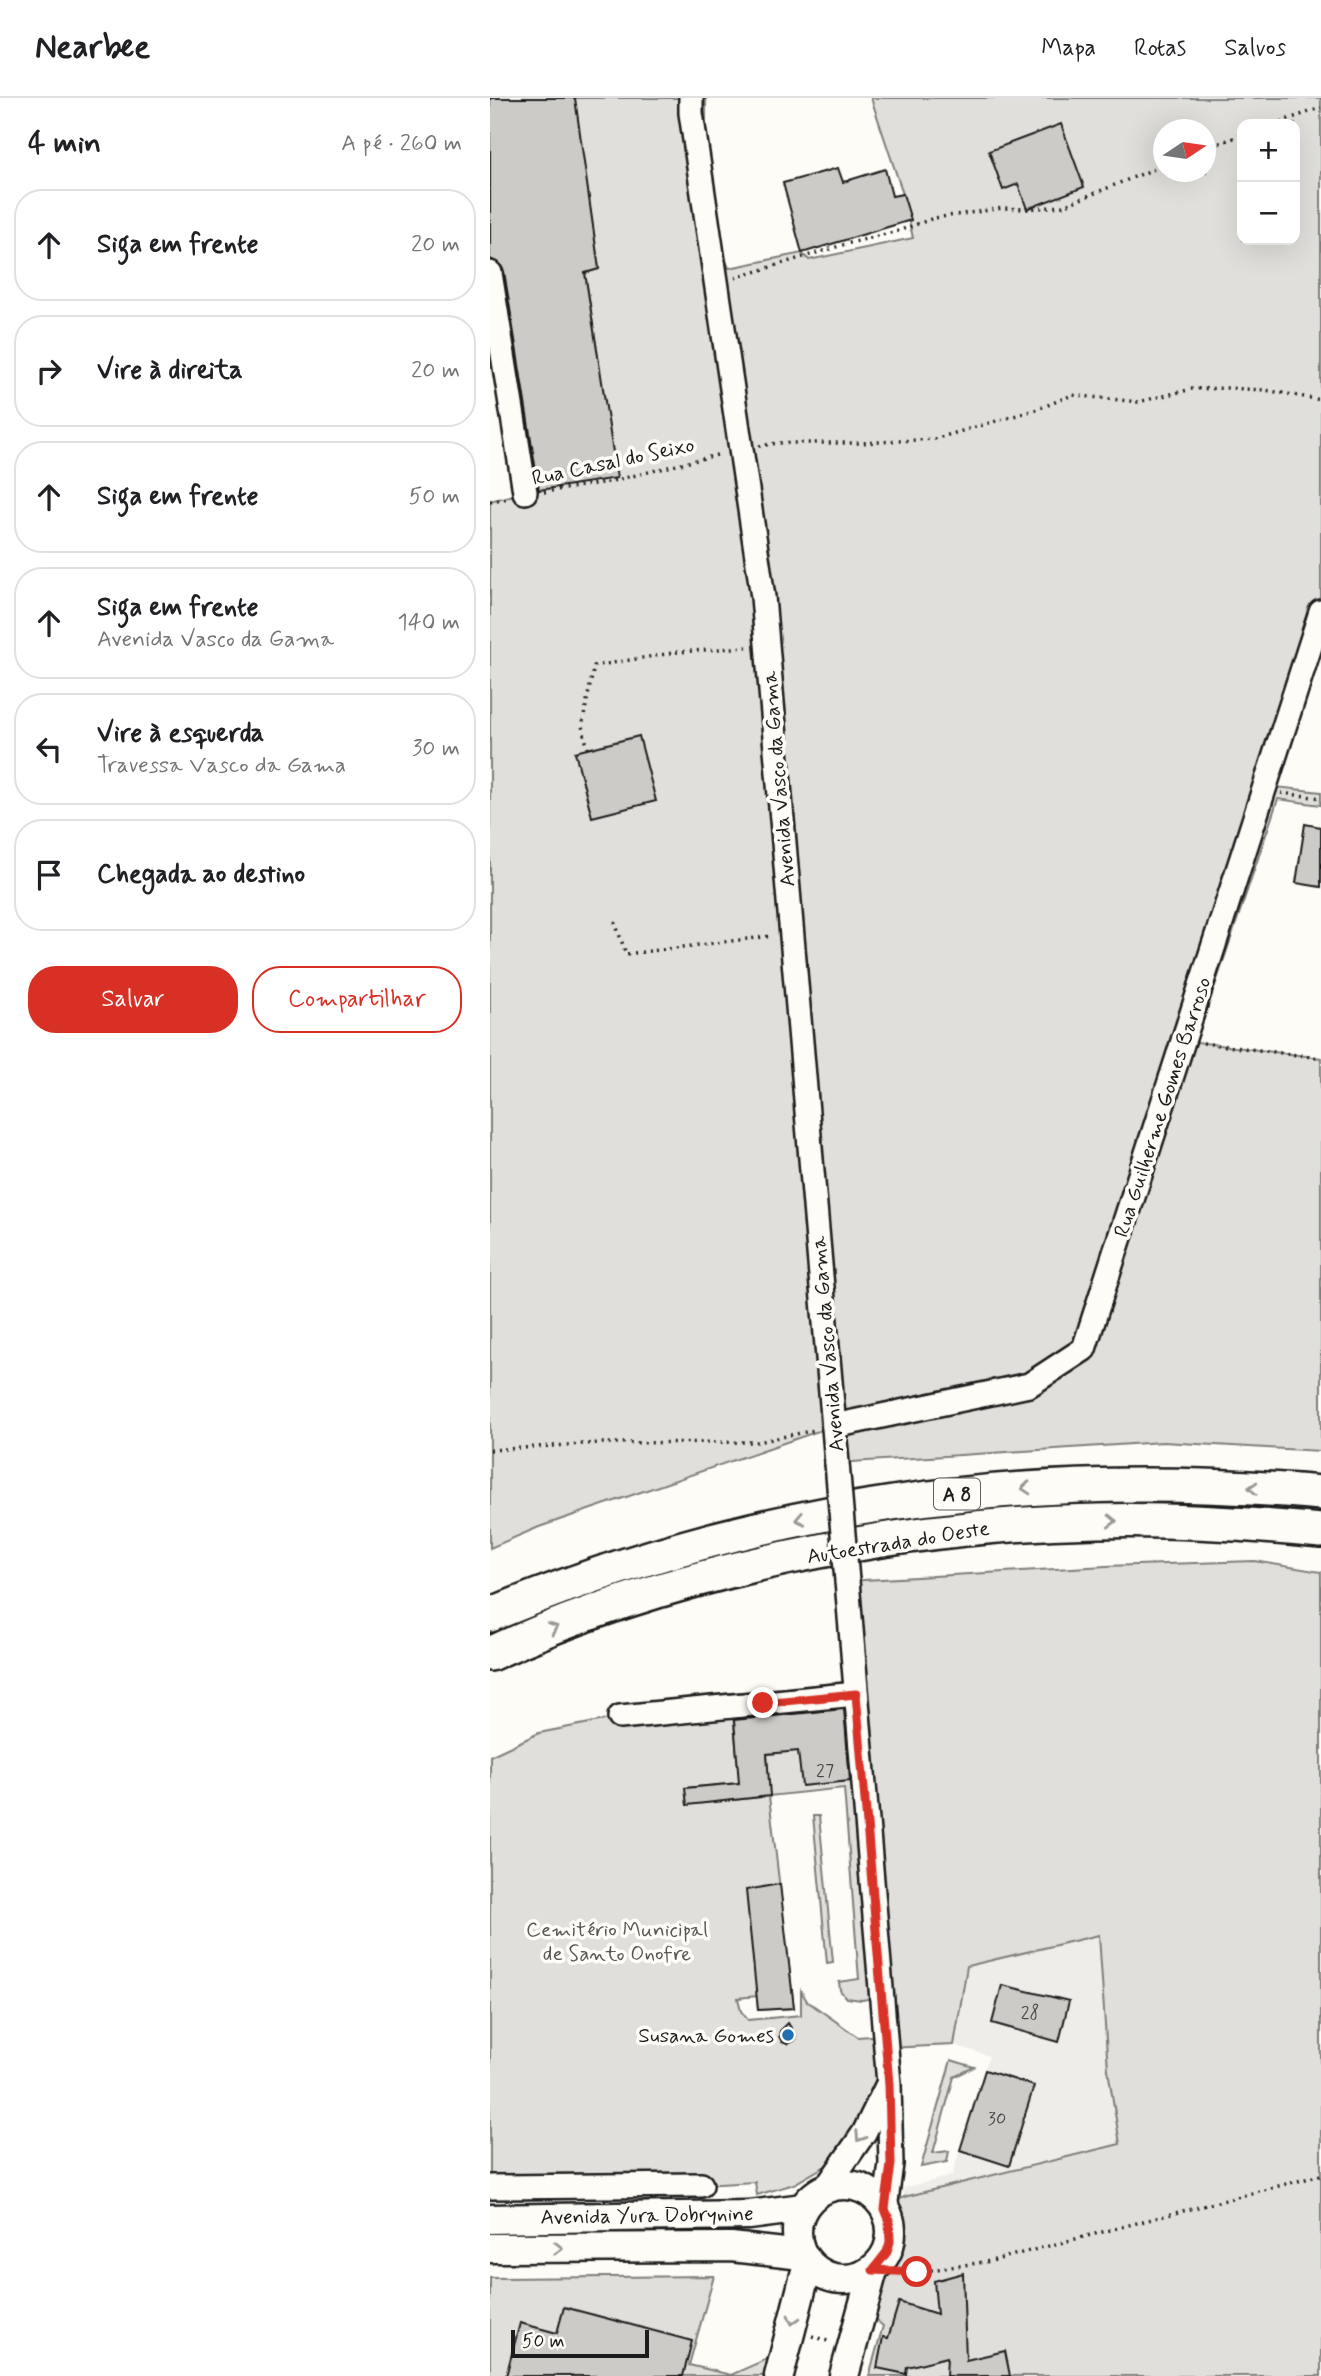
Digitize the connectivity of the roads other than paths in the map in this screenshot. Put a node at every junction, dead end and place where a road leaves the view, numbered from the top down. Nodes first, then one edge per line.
1 (691, 98) edge
2 (490, 273) edge
3 (527, 494) road end
4 (1321, 612) edge
5 (834, 1426) junction
6 (1321, 1493) edge
7 (1321, 1531) edge
8 (490, 1615) edge
9 (490, 1654) edge
10 (856, 1694) junction
11 (620, 1717) dead end
12 (889, 2084) junction
13 (701, 2185) dead end
14 (490, 2187) edge
15 (826, 2188) junction
16 (803, 2208) junction
17 (885, 2209) junction
18 (490, 2219) edge
19 (490, 2248) edge
20 (805, 2259) junction
21 (873, 2270) junction
22 (779, 2376) edge
23 (844, 2376) edge

1 - 5 street, Avenida Vasco da Gama
2 - 3 street
4 - 5 street, Rua Guilherme Gomes Barroso
5 - 10 street, Avenida Vasco da Gama, bridge
6 -> 8 highway, Autoestrada do Oeste / A 8
9 -> 7 highway, Autoestrada do Oeste / A 8
10 - 11 street
10 - 12 street
12 -> 15 street
12 - 17 street
13 - 14 street
15 - 16 main road
15 - 17 main road
16 - 18 main road, Avenida Yura Dobrynine
16 - 20 main road
17 - 21 main road
19 -> 20 main road, Avenida Yura Dobrynine
20 - 21 main road
20 -> 22 main road
21 - 23 main road

